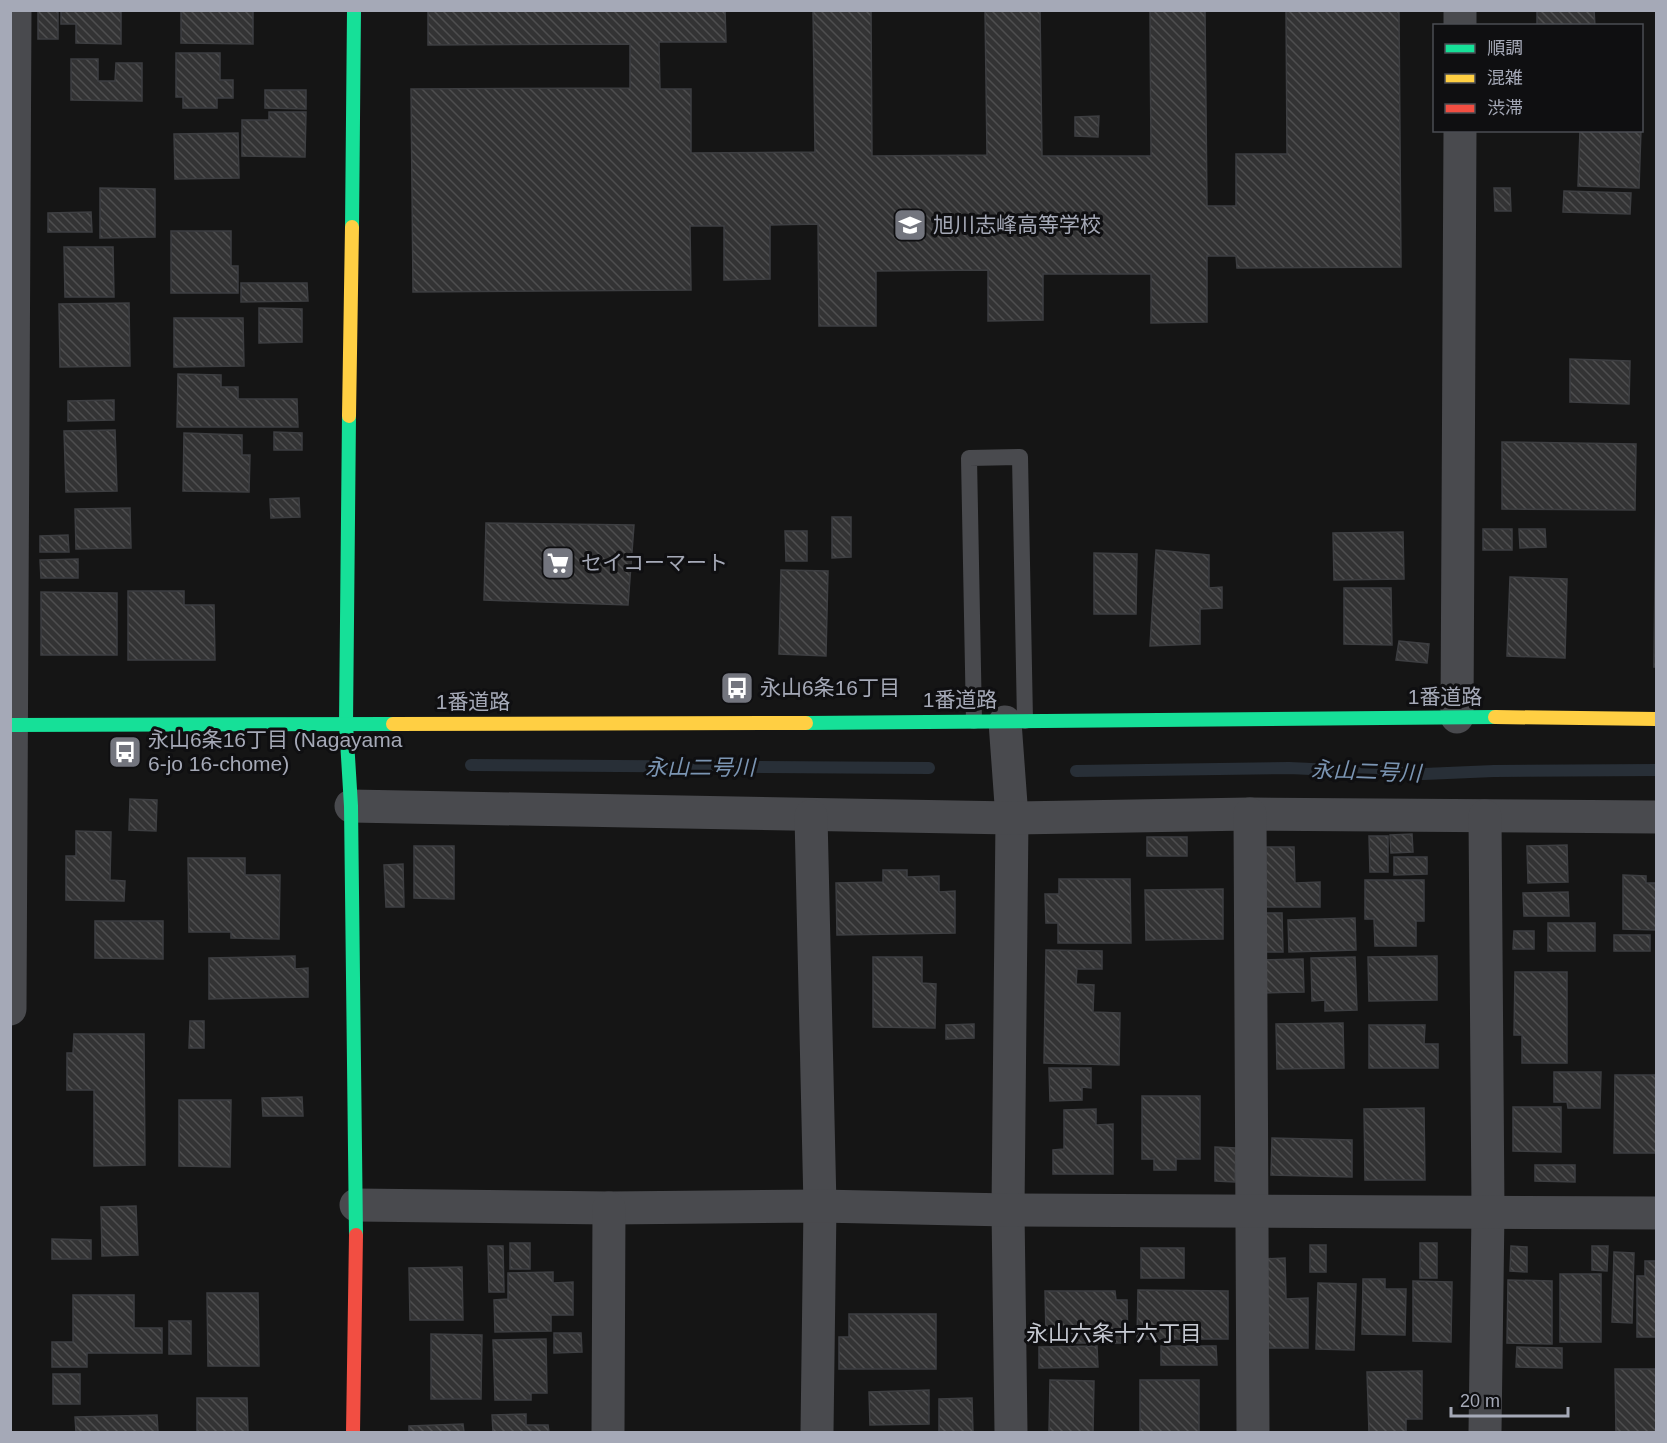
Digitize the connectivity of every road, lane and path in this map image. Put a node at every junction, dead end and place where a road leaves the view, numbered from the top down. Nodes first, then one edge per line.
1 (15, 10) edge
2 (354, 10) edge
3 (1460, 132) edge
4 (1457, 717) junction
5 (1656, 719) edge
6 (1002, 721) junction
7 (346, 724) junction
8 (11, 725) edge
9 (351, 806) junction
10 (1250, 814) junction
11 (811, 816) junction
12 (1485, 816) junction
13 (1656, 817) edge
14 (1012, 818) junction
15 (10, 1009) edge
16 (356, 1205) junction
17 (820, 1206) junction
18 (609, 1208) junction
19 (1008, 1210) junction
20 (1252, 1211) junction
21 (1488, 1211) junction
22 (1656, 1213) edge
23 (353, 1432) edge
24 (608, 1432) edge
25 (817, 1432) edge
26 (1011, 1432) edge
27 (1253, 1432) edge
28 (1485, 1432) edge

1 - 8 street
2 - 7 street
3 - 4 street
4 - 5 street, 1番道路
4 - 6 street, 1番道路
6 - 6 lane
6 - 7 street, 1番道路
6 - 14 street
7 - 8 street, 1番道路
7 - 9 street
8 - 15 street
9 - 11 street
9 - 16 street
10 - 12 street
10 - 14 street
10 - 20 street
11 - 14 street
11 - 17 street
12 - 13 street
12 - 21 street
14 - 19 street
16 - 18 street
16 - 23 street
17 - 18 street
17 - 19 street
17 - 25 street
18 - 24 street
19 - 20 street
19 - 26 street
20 - 21 street
20 - 27 street
21 - 22 street
21 - 28 street

